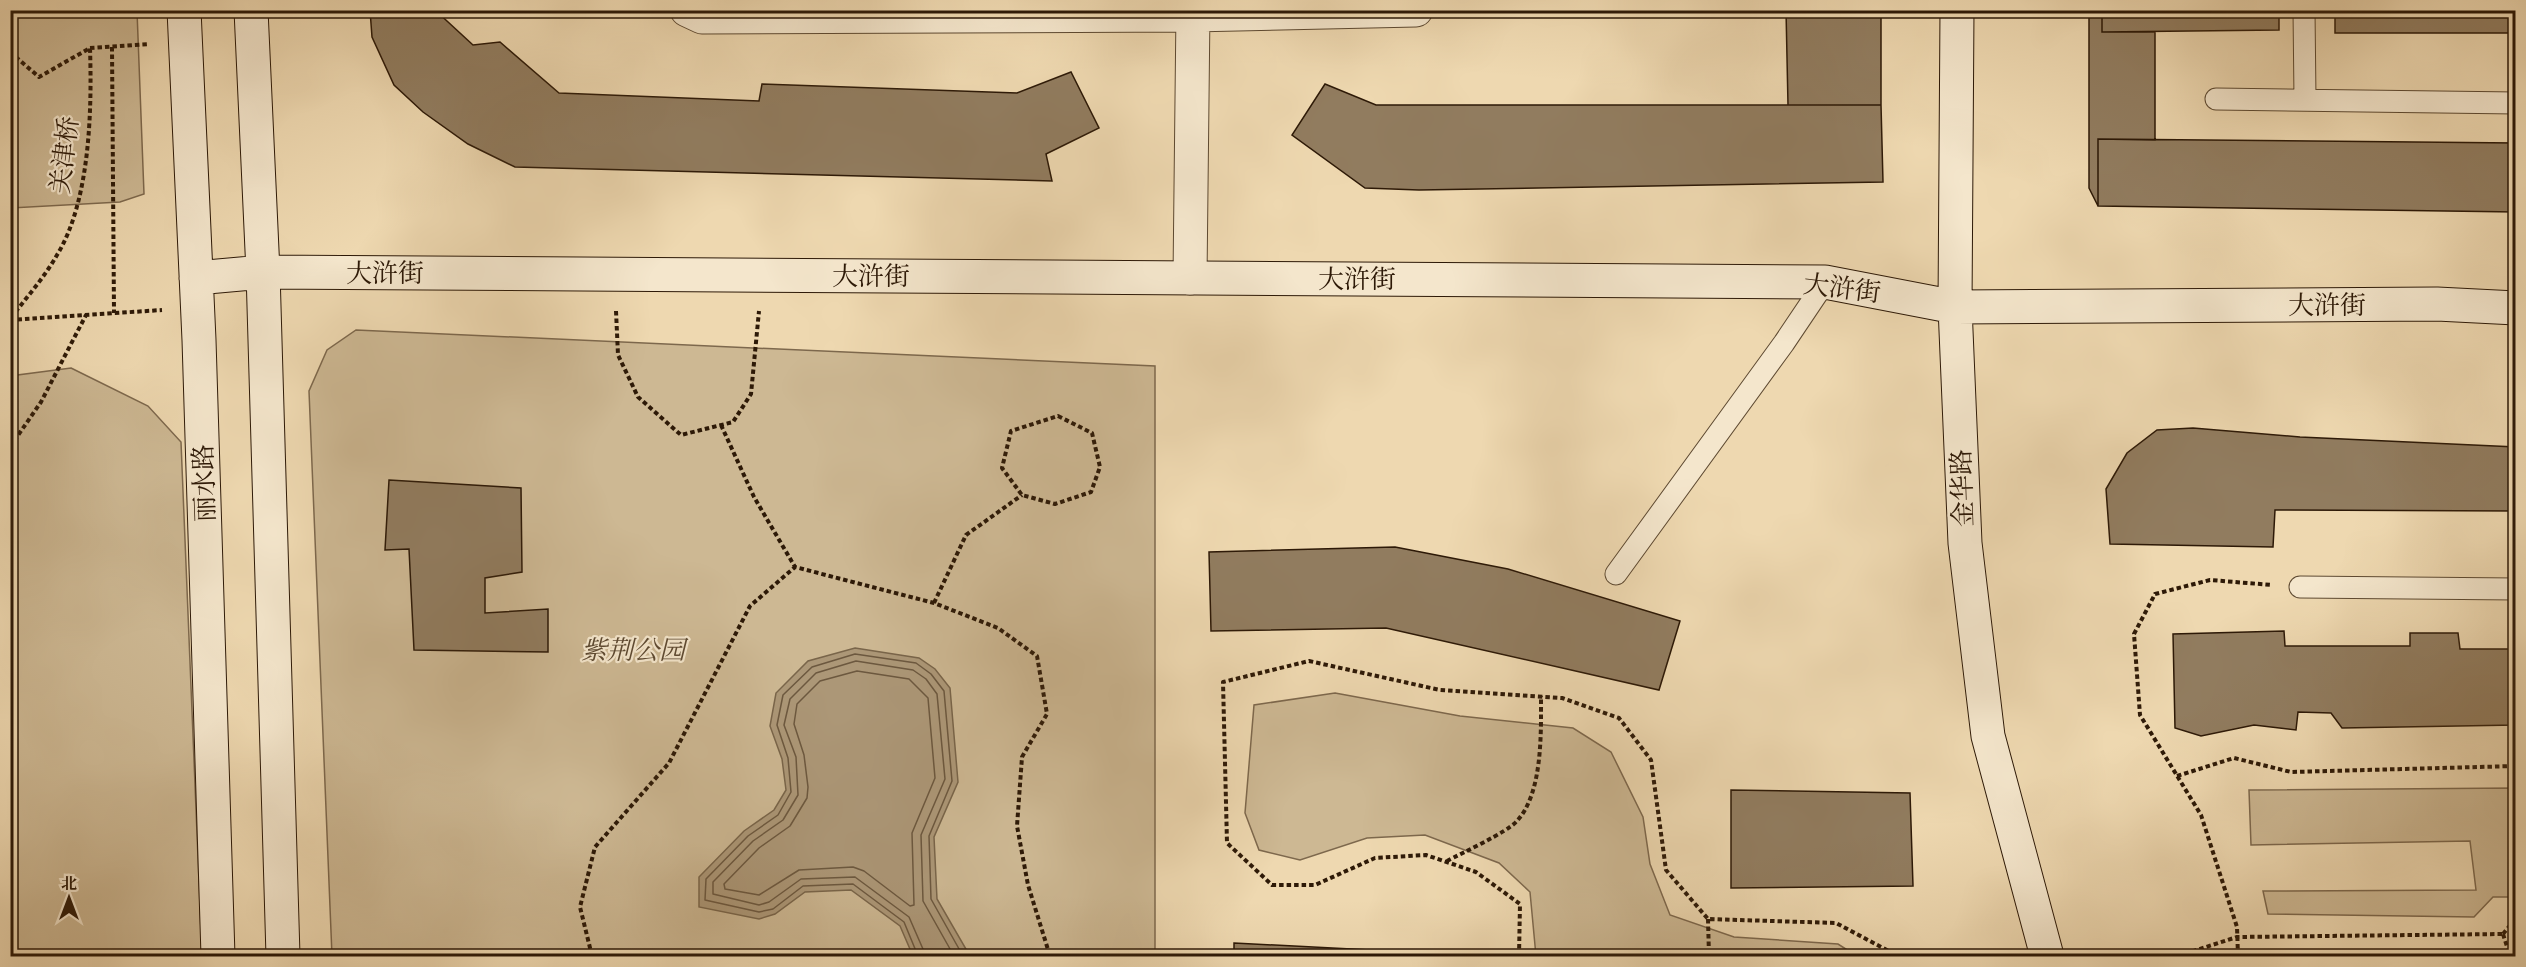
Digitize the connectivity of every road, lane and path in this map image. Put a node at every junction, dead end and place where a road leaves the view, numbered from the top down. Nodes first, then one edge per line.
1 (184, 10) edge
2 (251, 10) edge
3 (687, 10) edge
4 (1416, 10) edge
5 (1957, 10) edge
6 (2304, 10) edge
7 (1193, 13) edge
8 (154, 44) dead end
9 (112, 47) junction
10 (90, 48) junction
11 (10, 52) edge
12 (2216, 99) dead end
13 (2305, 99) junction
14 (2516, 103) edge
15 (263, 272) junction
16 (614, 274) junction
17 (762, 275) junction
18 (196, 278) junction
19 (1190, 278) junction
20 (1825, 282) junction
21 (1955, 307) junction
22 (2516, 308) edge
23 (164, 310) dead end
24 (114, 313) junction
25 (87, 315) junction
26 (10, 319) edge
27 (722, 425) junction
28 (10, 447) edge
29 (1022, 495) junction
30 (795, 567) junction
31 (1616, 574) dead end
32 (2300, 587) joint
33 (2516, 590) edge
34 (934, 603) junction
35 (1541, 696) junction
36 (2516, 766) edge
37 (2177, 776) junction
38 (1447, 862) junction
39 (2516, 918) edge
40 (1708, 919) junction
41 (2503, 934) junction
42 (2237, 937) junction
43 (218, 957) edge
44 (283, 957) edge
45 (592, 957) edge
46 (1050, 957) edge
47 (1519, 957) edge
48 (1709, 957) edge
49 (1898, 957) edge
50 (2047, 957) edge
51 (2178, 957) edge
52 (2238, 957) edge
53 (2510, 957) edge

1 - 18 street, 丽水路
2 - 15 street
3 - 7 street
4 - 7 street
5 - 21 street, 金华路
6 - 13 lane
7 - 19 street
8 - 9 path
9 - 10 path
9 - 24 path
10 - 11 path
10 - 26 path, 关津桥
12 - 13 lane
13 - 14 lane
15 - 16 street, 大浒街
15 - 18 street, 大浒街
15 - 44 street
16 - 17 street, 大浒街
16 - 27 path
17 - 19 street, 大浒街
17 - 27 path
18 - 43 street, 丽水路
19 - 20 street, 大浒街
20 - 21 street, 大浒街
20 - 31 lane
21 - 22 street, 大浒街
21 - 50 street, 金华路
23 - 24 path
24 - 25 path
25 - 26 path
25 - 28 path
27 - 30 path
29 - 29 path
29 - 34 path
30 - 34 path
30 - 45 path
32 - 33 lane
32 - 37 path
34 - 46 path
35 - 38 path
35 - 38 path
35 - 40 path
36 - 37 path
37 - 42 path
38 - 47 path
39 - 41 path
40 - 48 path
40 - 49 path
41 - 42 path
41 - 53 path
42 - 51 path
42 - 52 path

